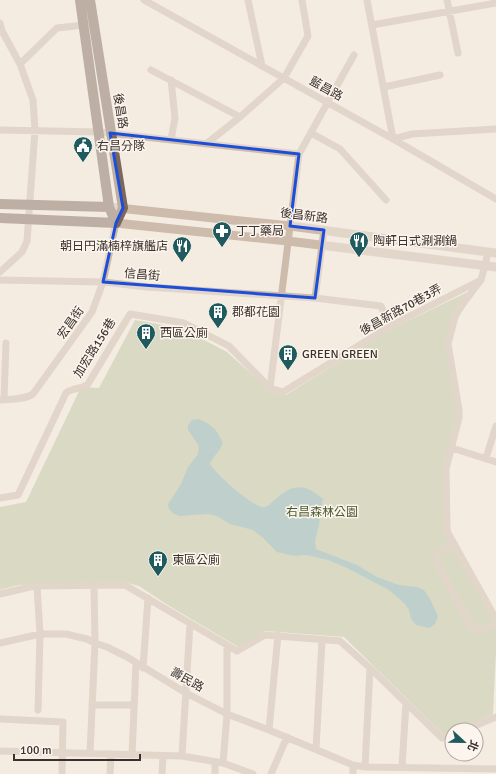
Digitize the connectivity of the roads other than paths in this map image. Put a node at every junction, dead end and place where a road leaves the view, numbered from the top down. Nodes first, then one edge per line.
1 (80, 0) edge
2 (90, 0) edge
3 (144, 0) edge
4 (248, 0) edge
5 (302, 0) edge
6 (367, 0) edge
7 (447, 0) edge
8 (496, 3) edge
9 (449, 11) junction
10 (0, 23) edge
11 (83, 25) junction
12 (372, 25) junction
13 (458, 53) dead end
14 (354, 55) dead end
15 (20, 64) junction
16 (262, 66) junction
17 (150, 70) dead end
18 (440, 75) dead end
19 (284, 78) junction
20 (171, 80) junction
21 (384, 87) junction
22 (328, 103) junction
23 (240, 116) junction
24 (496, 129) edge
25 (0, 130) edge
26 (35, 130) junction
27 (99, 132) junction
28 (110, 133) junction
29 (311, 133) junction
30 (393, 139) junction
31 (171, 140) junction
32 (206, 144) junction
33 (299, 154) junction
34 (496, 199) edge
35 (386, 200) dead end
36 (0, 204) edge
37 (31, 205) junction
38 (109, 207) junction
39 (123, 208) junction
40 (0, 218) edge
41 (30, 219) junction
42 (116, 223) junction
43 (290, 226) junction
44 (324, 230) junction
45 (288, 241) junction
46 (323, 245) junction
47 (492, 252) edge
48 (486, 265) junction
49 (496, 267) edge
50 (0, 272) edge
51 (0, 280) edge
52 (481, 280) junction
53 (103, 282) junction
54 (281, 297) junction
55 (315, 298) junction
56 (390, 327) junction
57 (6, 343) dead end
58 (270, 388) junction
59 (2, 399) edge
60 (496, 426) edge
61 (452, 448) junction
62 (486, 458) junction
63 (496, 462) edge
64 (0, 498) edge
65 (454, 543) junction
66 (37, 586) junction
67 (94, 586) junction
68 (0, 594) edge
69 (148, 598) junction
70 (496, 619) edge
71 (190, 623) junction
72 (496, 624) edge
73 (40, 634) junction
74 (278, 635) junction
75 (322, 640) junction
76 (0, 643) edge
77 (95, 643) junction
78 (227, 646) junction
79 (136, 663) junction
80 (143, 668) junction
81 (370, 668) junction
82 (186, 693) junction
83 (406, 703) junction
84 (92, 705) junction
85 (134, 705) junction
86 (38, 710) dead end
87 (227, 714) junction
88 (496, 717) edge
89 (0, 719) edge
90 (484, 722) edge
91 (270, 730) junction
92 (287, 737) junction
93 (444, 737) edge
94 (316, 749) junction
95 (0, 752) edge
96 (62, 753) junction
97 (90, 753) junction
98 (111, 754) junction
99 (132, 755) junction
100 (163, 756) junction
101 (182, 756) junction
102 (215, 762) junction
103 (223, 763) junction
104 (353, 765) junction
105 (364, 767) junction
106 (402, 767) junction
107 (496, 769) edge
108 (392, 770) edge
109 (469, 771) edge
110 (62, 774) edge
111 (110, 774) edge
112 (162, 774) edge
113 (215, 774) edge
114 (253, 774) edge
115 (271, 774) edge
116 (353, 774) edge

1 - 11 main road, 後昌路
2 - 28 main road, 後昌路
3 - 16 street, 藍昌路
4 - 16 street
5 - 19 street
6 - 12 street
7 - 9 street
8 - 9 street
9 - 12 street
9 - 13 street
10 - 15 street
11 - 15 street
11 - 27 main road, 後昌路
12 - 21 street
14 - 22 street
15 - 26 street
16 - 19 street, 藍昌路
17 - 20 street
18 - 21 street
19 - 22 street, 藍昌路
19 - 23 street
20 - 23 street
20 - 31 street
21 - 30 street
22 - 29 street
22 - 30 street, 藍昌路
23 - 32 street
24 - 30 street
25 - 26 street
26 - 27 street
26 - 37 street
27 - 28 street
27 - 38 main road, 後昌路
28 - 31 street
28 - 39 main road, 後昌路
29 - 33 street
29 - 35 street
30 - 34 street, 藍昌路
31 - 32 street
32 - 33 street
33 - 43 street
36 - 37 main road
37 - 38 main road
37 - 41 street
38 - 39 street, 後昌新路
38 - 42 main road, 後昌路
39 - 42 main road
39 - 43 street, 後昌新路
40 - 41 main road
41 - 42 main road
41 - 50 street
42 - 45 street
42 - 53 street, 宏昌街
43 - 44 street, 後昌新路
43 - 45 street
44 - 46 street
44 - 47 street, 後昌新路
45 - 46 street
45 - 54 street
46 - 48 street
46 - 55 street
47 - 48 street
48 - 49 street
48 - 52 street
51 - 53 street, 信昌街
52 - 56 street, 後昌新路70巷3弄
52 - 61 street
53 - 54 street, 信昌街
53 - 59 street, 宏昌街
54 - 55 street, 信昌街
54 - 58 street
55 - 56 street, 信昌街
56 - 58 street, 後昌新路70巷3弄
57 - 59 street
58 - 64 street, 加宏路156巷
60 - 62 street
61 - 62 street
61 - 65 street
62 - 63 street
65 - 70 street
65 - 72 street
66 - 67 street
66 - 68 street
66 - 73 street
67 - 69 street
67 - 77 street
69 - 71 street
69 - 80 street
71 - 78 street
71 - 82 street
73 - 76 street, 壽民路
73 - 77 street, 壽民路
73 - 86 street
74 - 75 street
74 - 78 street
74 - 91 street
75 - 81 street
75 - 94 street
77 - 79 street, 壽民路
77 - 84 street
78 - 87 street
79 - 80 street, 壽民路
79 - 85 street
80 - 82 street, 壽民路
81 - 83 street
81 - 105 street
82 - 87 street, 壽民路
82 - 101 street
83 - 93 street
83 - 106 street
84 - 85 street
84 - 97 street
85 - 99 street
87 - 91 street, 壽民路
87 - 103 street
88 - 90 street
89 - 96 street
91 - 92 street, 壽民路
92 - 94 street, 壽民路
92 - 115 street
94 - 104 street, 壽民路
95 - 96 street
96 - 97 street
96 - 110 street
97 - 98 street
98 - 99 street
98 - 111 street
99 - 100 street
100 - 101 street
100 - 112 street
101 - 102 street
102 - 103 street
102 - 113 street
103 - 114 street
104 - 105 street, 壽民路
104 - 116 street
105 - 108 street, 壽民路
106 - 108 street, 壽民路
106 - 109 street, 壽民路
107 - 109 street, 壽民路

